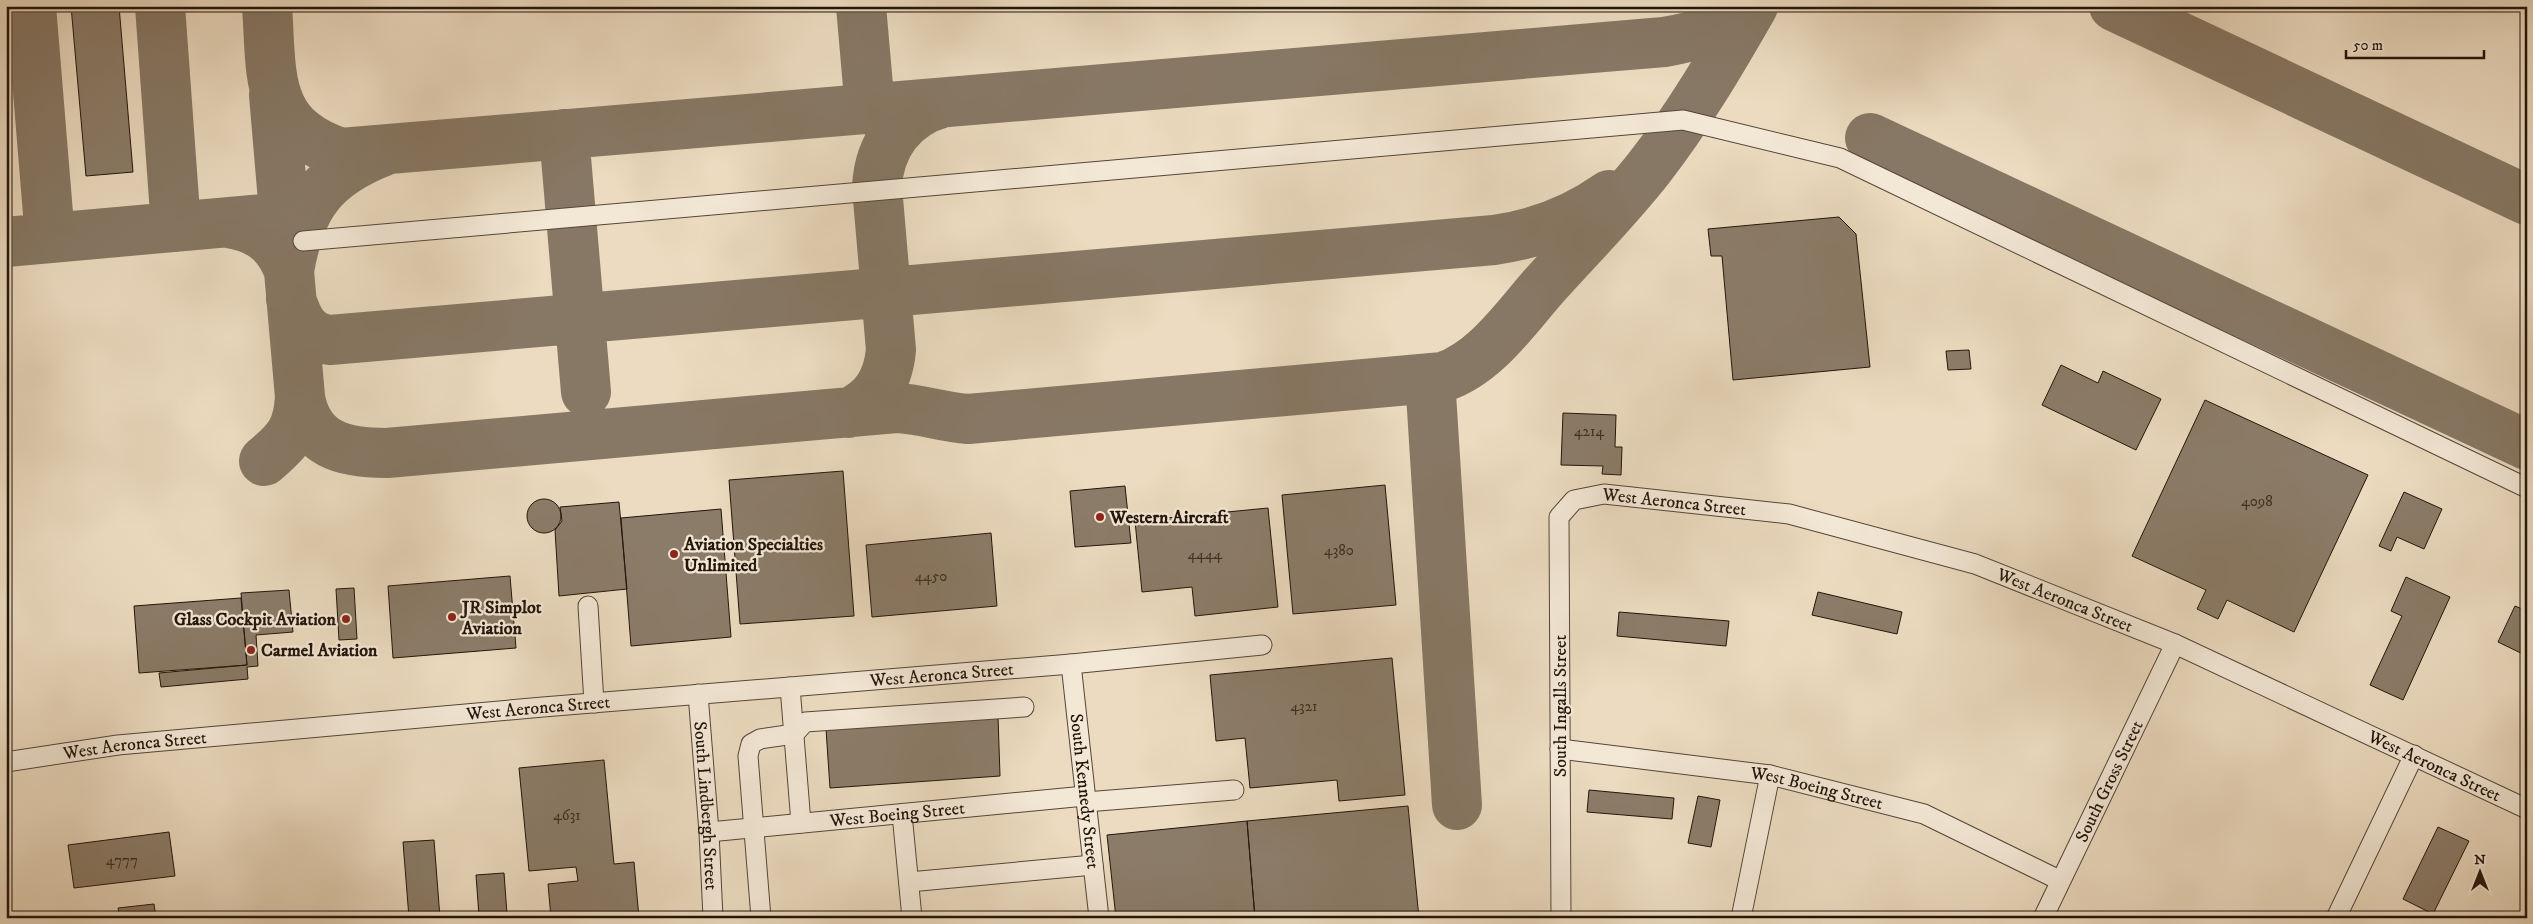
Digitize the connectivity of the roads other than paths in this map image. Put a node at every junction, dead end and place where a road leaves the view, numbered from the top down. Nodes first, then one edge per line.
1 (303, 241) dead end
2 (2527, 488) edge
3 (1574, 500) joint
4 (588, 606) dead end
5 (2175, 644) junction
6 (1262, 645) dead end
7 (1071, 664) junction
8 (790, 687) junction
9 (698, 694) junction
10 (594, 703) junction
11 (1024, 707) dead end
12 (794, 734) junction
13 (1560, 750) junction
14 (2414, 755) junction
15 (6, 762) edge
16 (1770, 774) junction
17 (1234, 790) dead end
18 (1086, 799) junction
19 (2527, 809) edge
20 (902, 814) junction
21 (801, 824) junction
22 (755, 828) junction
23 (709, 832) junction
24 (1093, 865) junction
25 (2059, 880) junction
26 (909, 882) junction
27 (713, 918) edge
28 (761, 918) edge
29 (912, 918) edge
30 (1099, 918) edge
31 (1561, 918) edge
32 (1741, 918) edge
33 (2043, 918) edge
34 (2336, 918) edge

1 - 2 street
3 - 5 street, West Aeronca Street
3 - 13 street, South Ingalls Street
4 - 10 street
5 - 14 street, West Aeronca Street
5 - 25 street, South Gross Street
6 - 7 street, West Aeronca Street
7 - 8 street, West Aeronca Street
7 - 18 street, South Kennedy Street
8 - 9 street, West Aeronca Street
8 - 12 street
9 - 10 street, West Aeronca Street
9 - 23 street, South Lindbergh Street
10 - 15 street, West Aeronca Street
11 - 12 street
12 - 21 street
12 - 22 street
13 - 16 street, West Boeing Street
13 - 31 street, South Ingalls Street
14 - 19 street, West Aeronca Street
14 - 34 street
16 - 25 street, West Boeing Street
16 - 32 street
17 - 18 street, West Boeing Street
18 - 20 street, West Boeing Street
18 - 24 street, South Kennedy Street
20 - 21 street, West Boeing Street
20 - 26 street
21 - 22 street, West Boeing Street
22 - 23 street, West Boeing Street
22 - 28 street
23 - 27 street, South Lindbergh Street
24 - 26 street
24 - 30 street, South Kennedy Street
25 - 33 street, South Gross Street
26 - 29 street

